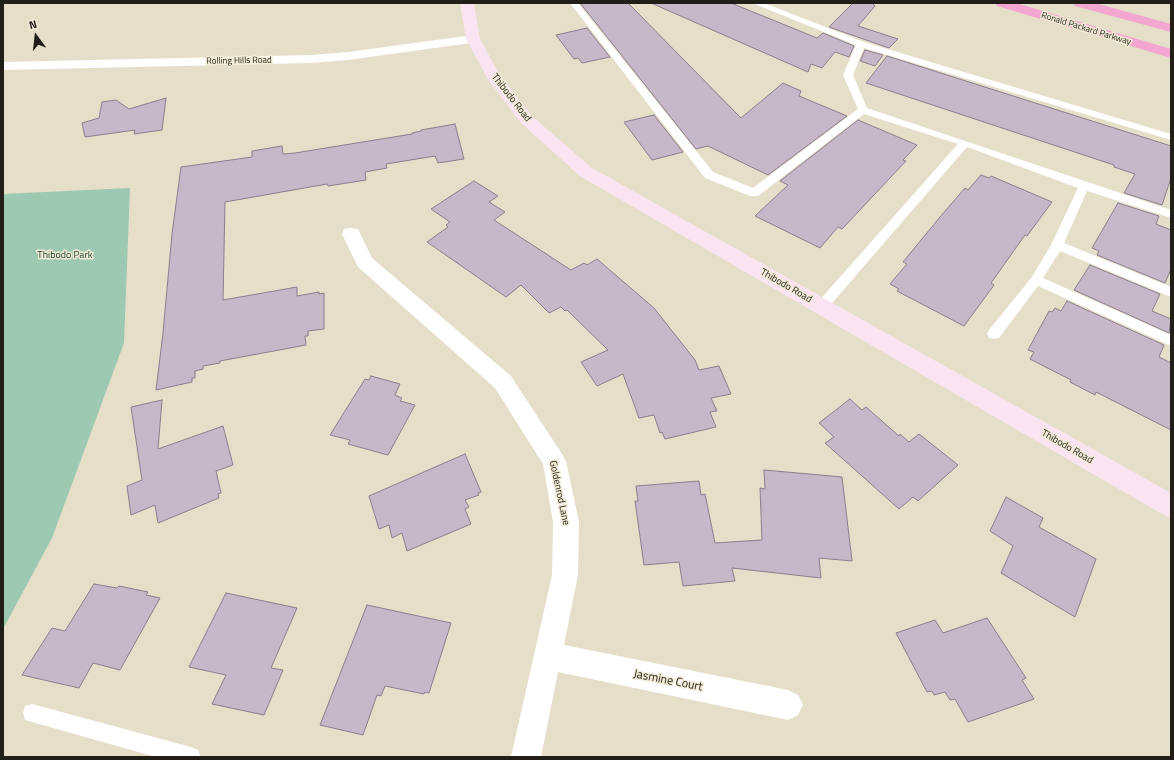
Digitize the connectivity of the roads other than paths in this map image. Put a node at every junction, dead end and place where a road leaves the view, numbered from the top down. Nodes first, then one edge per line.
1 (467, 3) edge
2 (574, 3) edge
3 (756, 3) edge
4 (1002, 3) edge
5 (1080, 3) edge
6 (1171, 28) edge
7 (473, 39) junction
8 (861, 44) junction
9 (1171, 54) edge
10 (3, 66) edge
11 (863, 110) junction
12 (1171, 137) edge
13 (965, 143) junction
14 (1084, 186) junction
15 (1171, 214) edge
16 (351, 234) dead end
17 (1057, 245) junction
18 (1036, 280) junction
19 (1171, 292) edge
20 (822, 306) junction
21 (994, 334) dead end
22 (1171, 342) edge
23 (1171, 506) edge
24 (548, 656) junction
25 (788, 705) dead end
26 (32, 713) dead end
27 (191, 757) edge
28 (526, 757) edge

1 - 7 street, Thibodo Road
2 - 11 lane
3 - 8 lane
4 - 9 highway, Ronald Packard Parkway
5 - 6 highway
7 - 10 street, Rolling Hills Road
7 - 20 street, Thibodo Road
8 - 11 lane
8 - 12 lane
11 - 13 lane
13 - 14 lane
13 - 20 lane
14 - 15 lane
14 - 17 lane
16 - 24 street, Goldenrod Lane
17 - 18 lane
17 - 19 lane
18 - 21 lane
18 - 22 lane
20 - 23 street, Thibodo Road
24 - 25 street, Jasmine Court
24 - 28 street, Goldenrod Lane
26 - 27 lane

